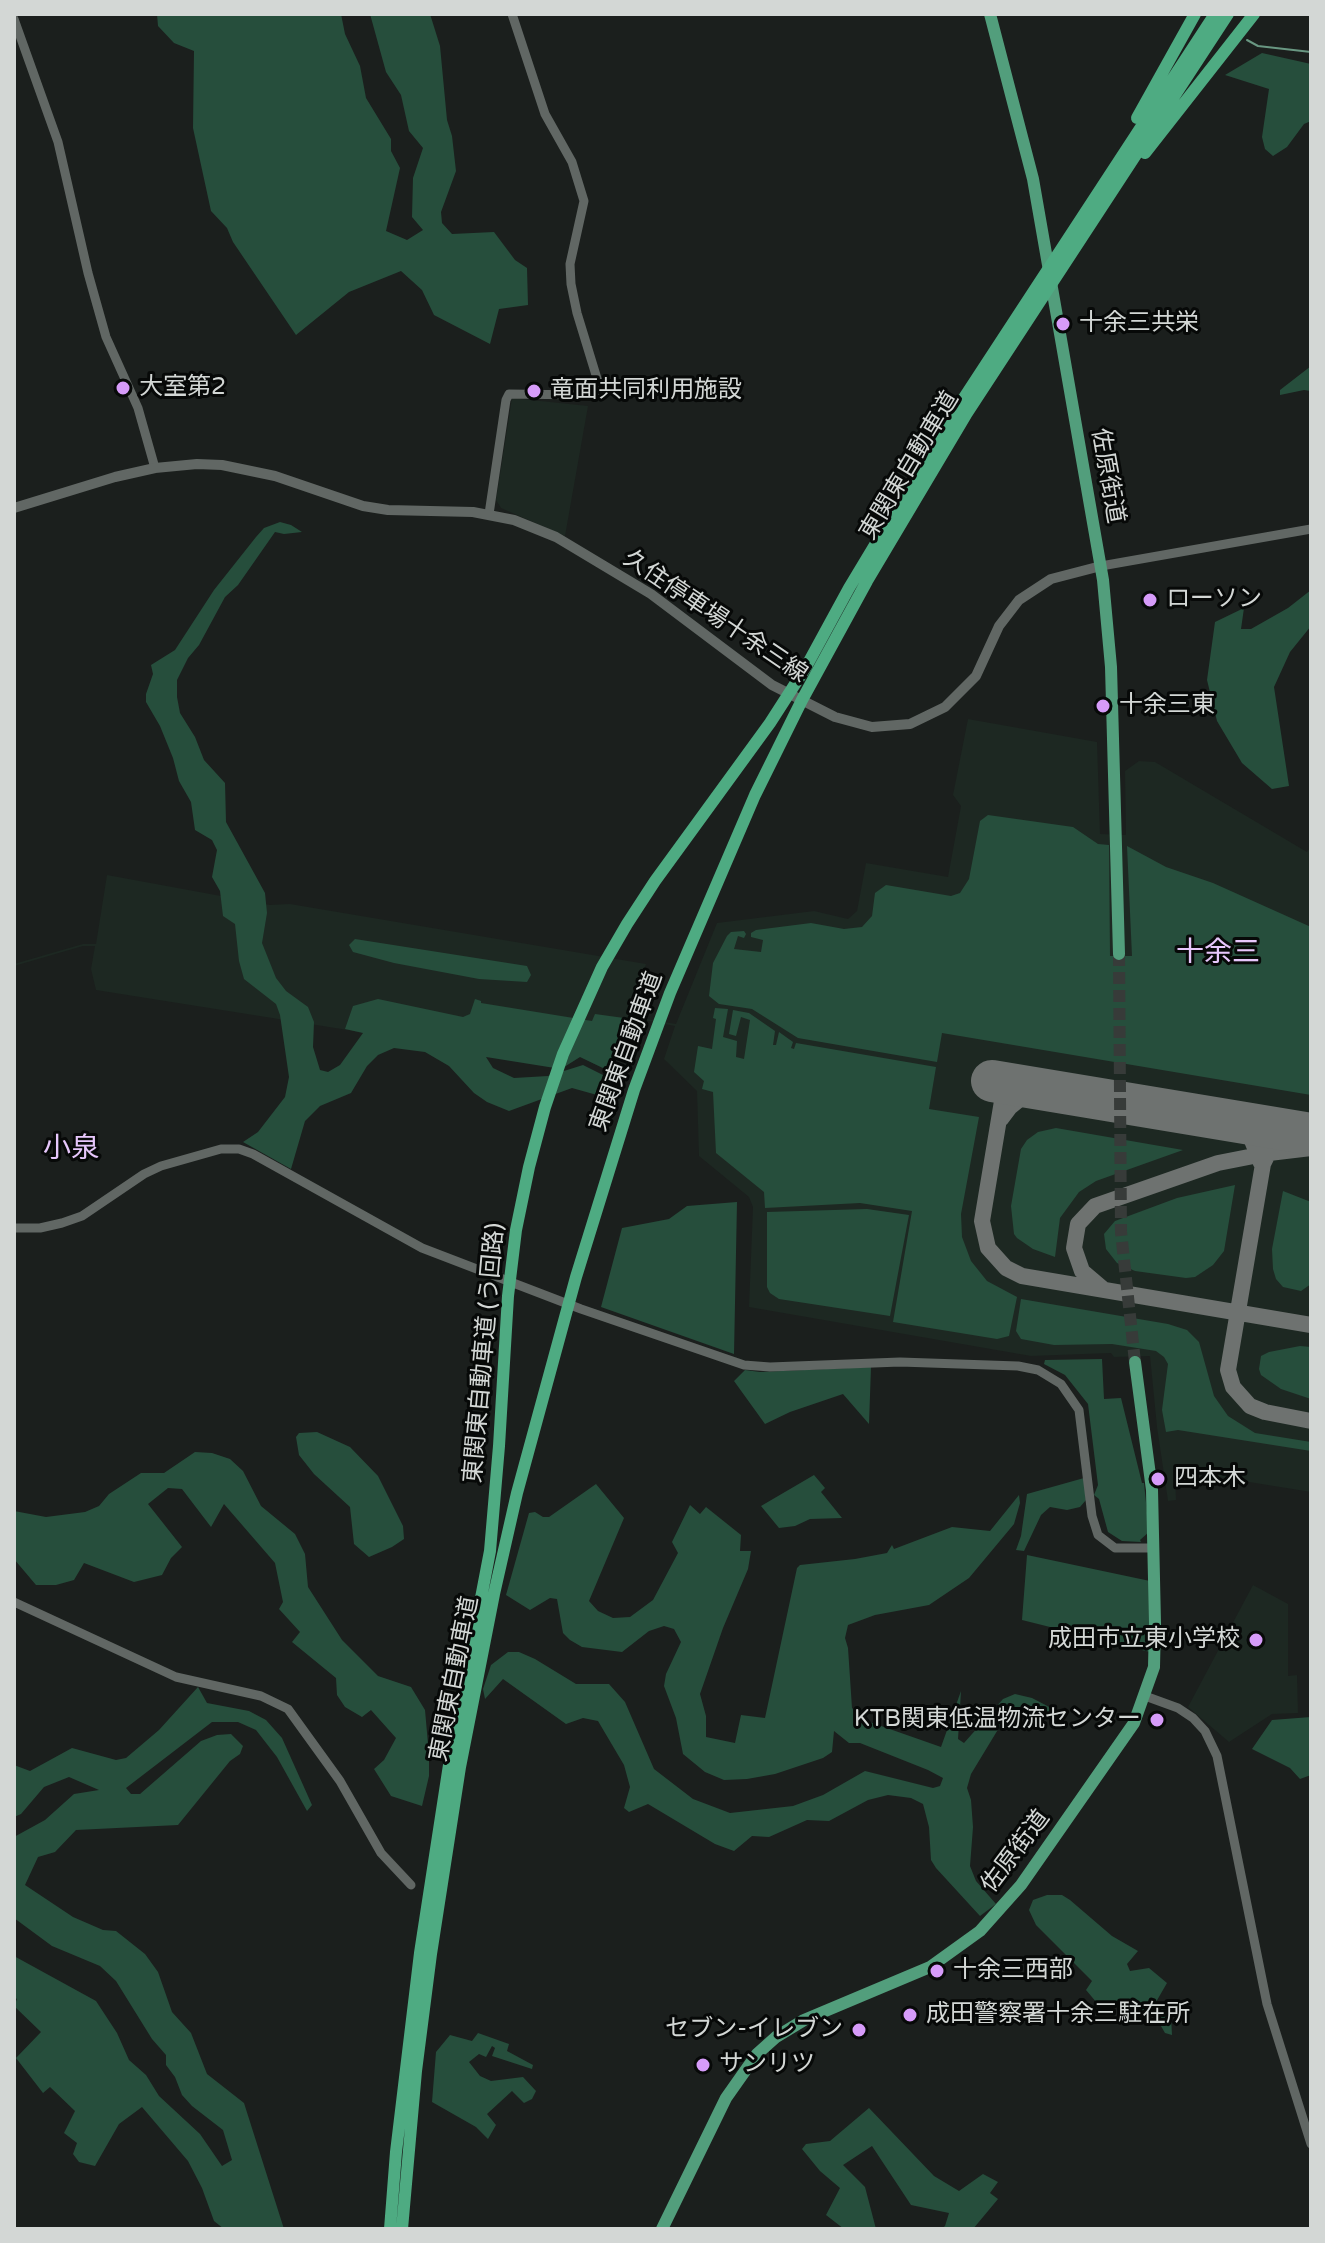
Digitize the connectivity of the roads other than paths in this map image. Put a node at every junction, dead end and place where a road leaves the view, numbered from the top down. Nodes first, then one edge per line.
1 (512, 14) edge
2 (990, 14) edge
3 (1195, 14) edge
4 (1215, 14) edge
5 (1228, 14) edge
6 (1254, 14) edge
7 (14, 19) edge
8 (1087, 228) junction
9 (1063, 245) junction
10 (155, 468) junction
11 (14, 508) edge
12 (489, 514) junction
13 (1311, 529) edge
14 (1101, 566) junction
15 (806, 667) joint
16 (1119, 954) tunnel mouth
17 (14, 1228) edge
18 (1135, 1362) tunnel mouth
19 (1154, 1548) junction
20 (484, 1592) joint
21 (14, 1602) edge
22 (1145, 1696) junction
23 (411, 1885) dead end
24 (1311, 2144) edge
25 (390, 2229) edge
26 (402, 2229) edge
27 (662, 2229) edge

1 - 12 street
2 - 14 highway, 佐原街道
3 - 9 highway
4 - 9 highway, 東関東自動車道
5 - 8 highway, 東関東自動車道
6 - 8 highway
7 - 10 street
8 - 26 highway, 東関東自動車道
9 - 15 highway, 東関東自動車道
10 - 11 main road, 久住停車場十余三線
10 - 12 main road, 久住停車場十余三線
12 - 14 main road, 久住停車場十余三線
13 - 14 street
14 - 16 highway, 佐原街道
15 - 20 highway, 東関東自動車道 (う回路)
17 - 19 street
18 - 19 highway, 佐原街道
19 - 22 highway, 佐原街道
20 - 25 highway, 東関東自動車道
21 - 23 street
22 - 24 street
22 - 27 highway, 佐原街道

